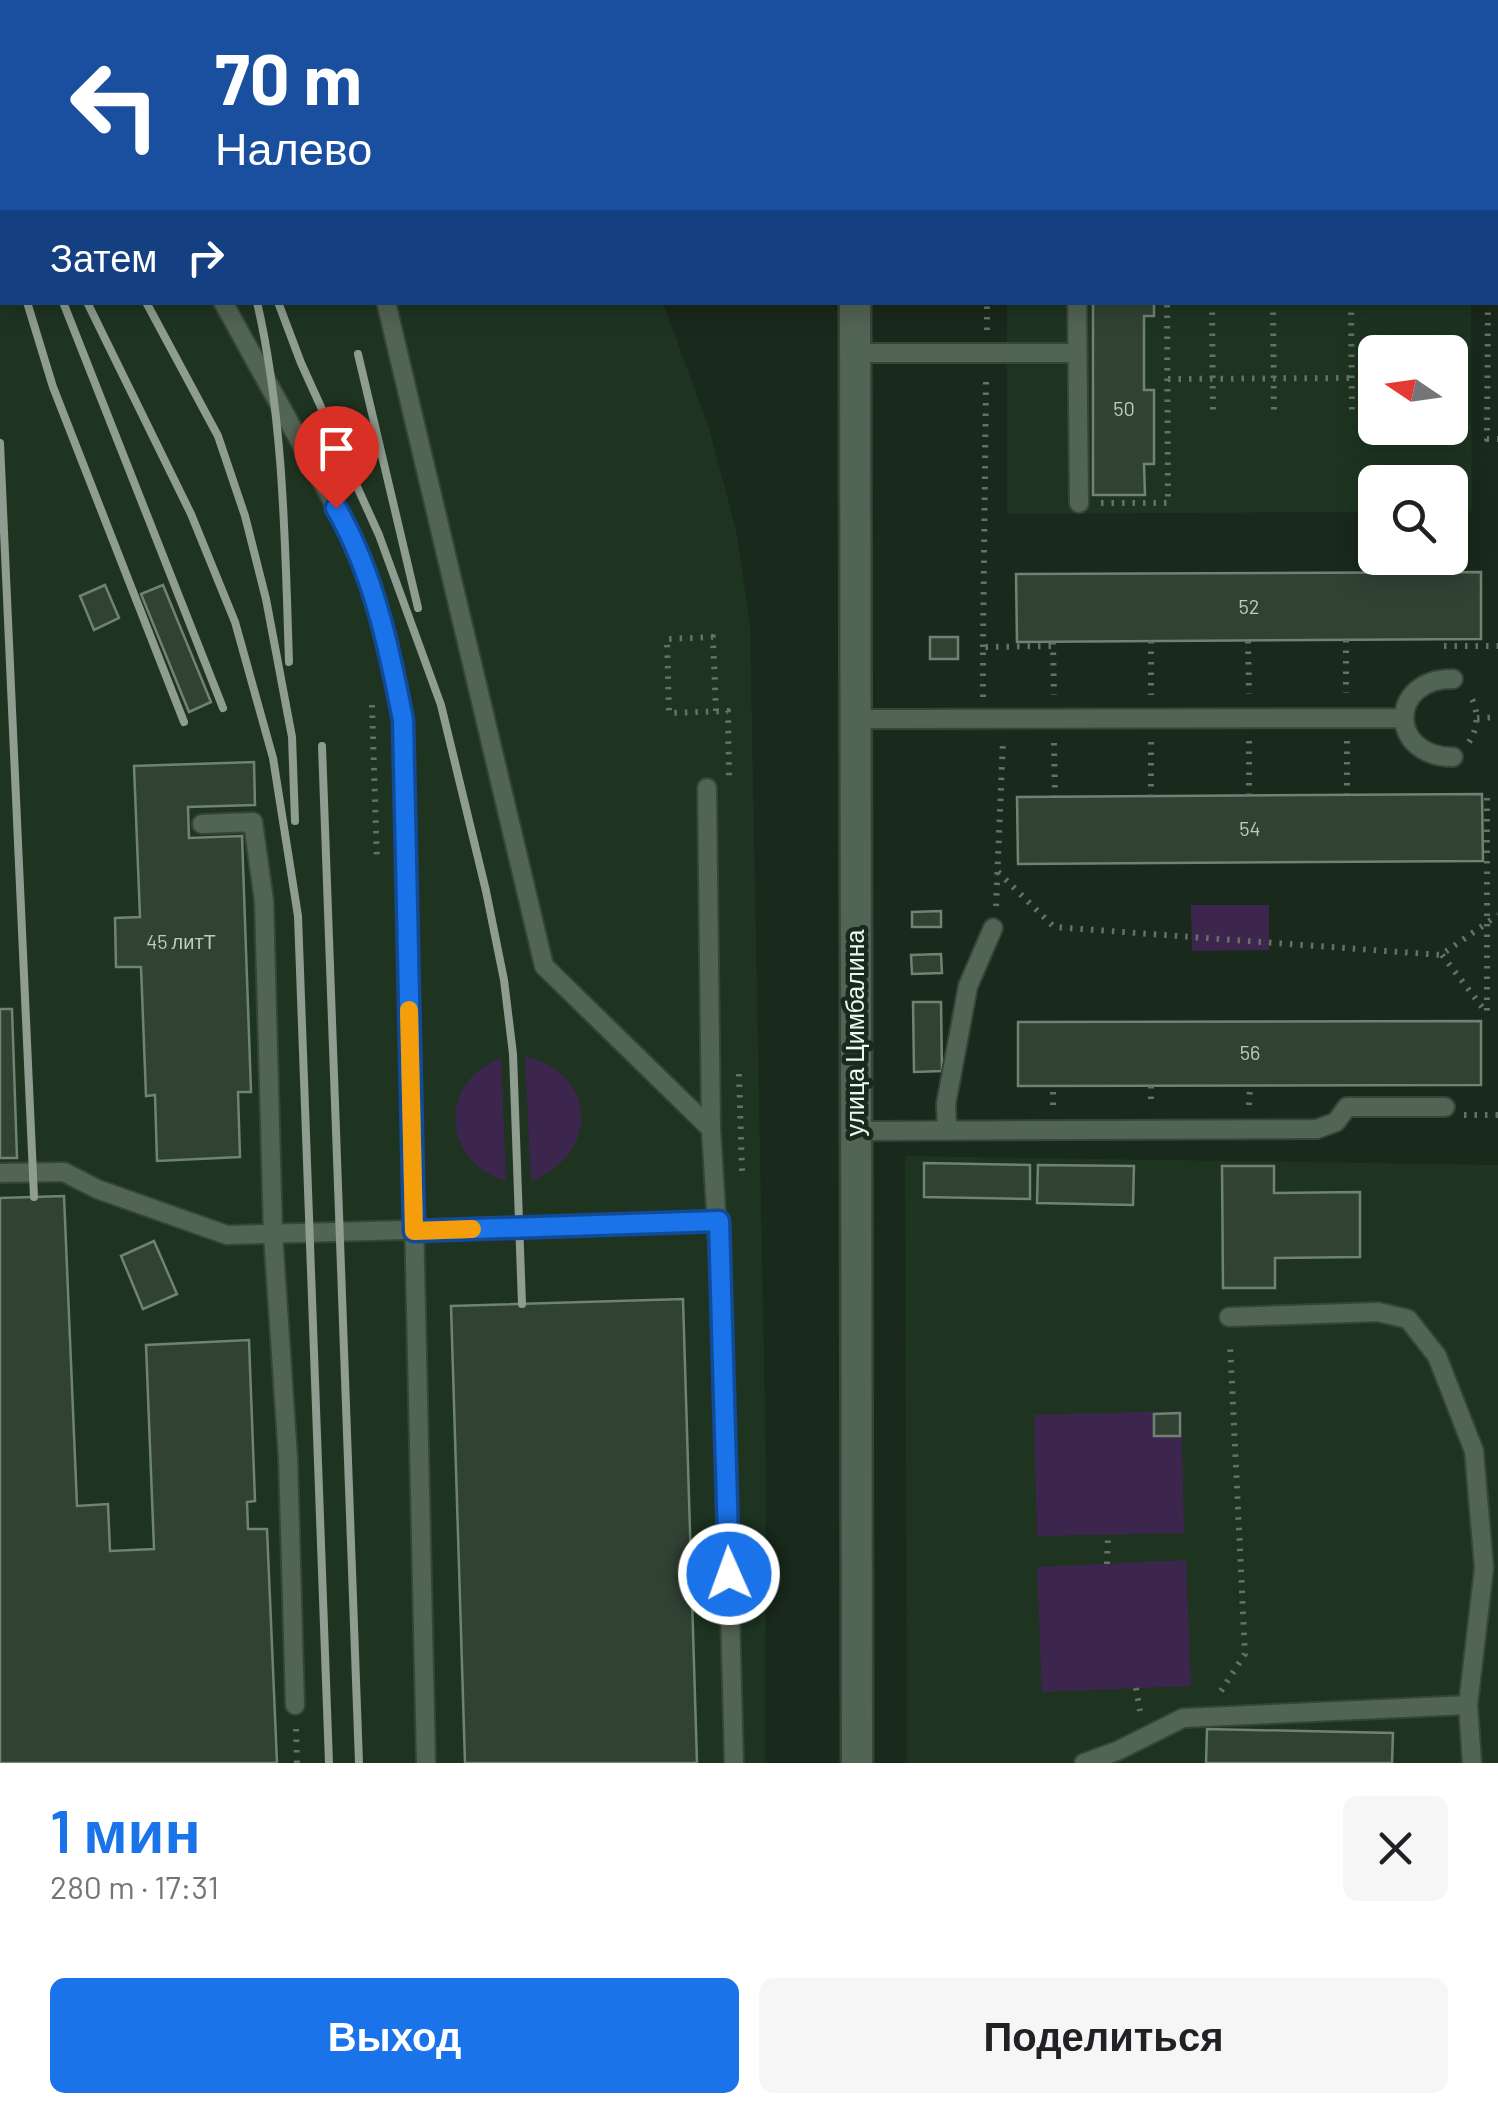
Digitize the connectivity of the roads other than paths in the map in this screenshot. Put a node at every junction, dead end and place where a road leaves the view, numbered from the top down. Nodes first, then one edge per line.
1 (225, 305) edge
2 (387, 305) edge
3 (855, 305) edge
4 (1078, 305) edge
5 (855, 353) junction
6 (1078, 353) junction
7 (1080, 503) road end
8 (1453, 679) road end
9 (856, 718) junction
10 (1404, 718) junction
11 (1453, 757) road end
12 (707, 788) dead end
13 (202, 824) dead end
14 (994, 928) dead end
15 (1444, 1107) dead end
16 (712, 1128) junction
17 (855, 1130) junction
18 (947, 1130) junction
19 (0, 1173) edge
20 (719, 1221) junction
21 (414, 1231) junction
22 (273, 1234) junction
23 (1229, 1318) road end
24 (295, 1705) road end
25 (1468, 1705) junction
26 (426, 1763) edge
27 (734, 1763) edge
28 (857, 1763) edge
29 (1084, 1763) edge
30 (1472, 1763) edge

1 - 21 lane
2 - 16 lane
3 - 5 street, улица Цимбалина
4 - 6 lane
5 - 6 lane
5 - 9 street, улица Цимбалина
6 - 7 lane
8 - 10 lane
9 - 10 lane
9 - 17 street, улица Цимбалина
10 - 11 lane
12 - 16 lane
13 - 22 lane
14 - 18 lane
15 - 18 lane
16 - 20 lane
17 - 18 lane
17 - 28 street, улица Цимбалина
19 - 22 lane
20 - 21 lane
20 - 27 lane
21 - 22 lane
21 - 26 lane
22 - 24 lane
23 - 25 lane
25 - 29 lane
25 - 30 lane

